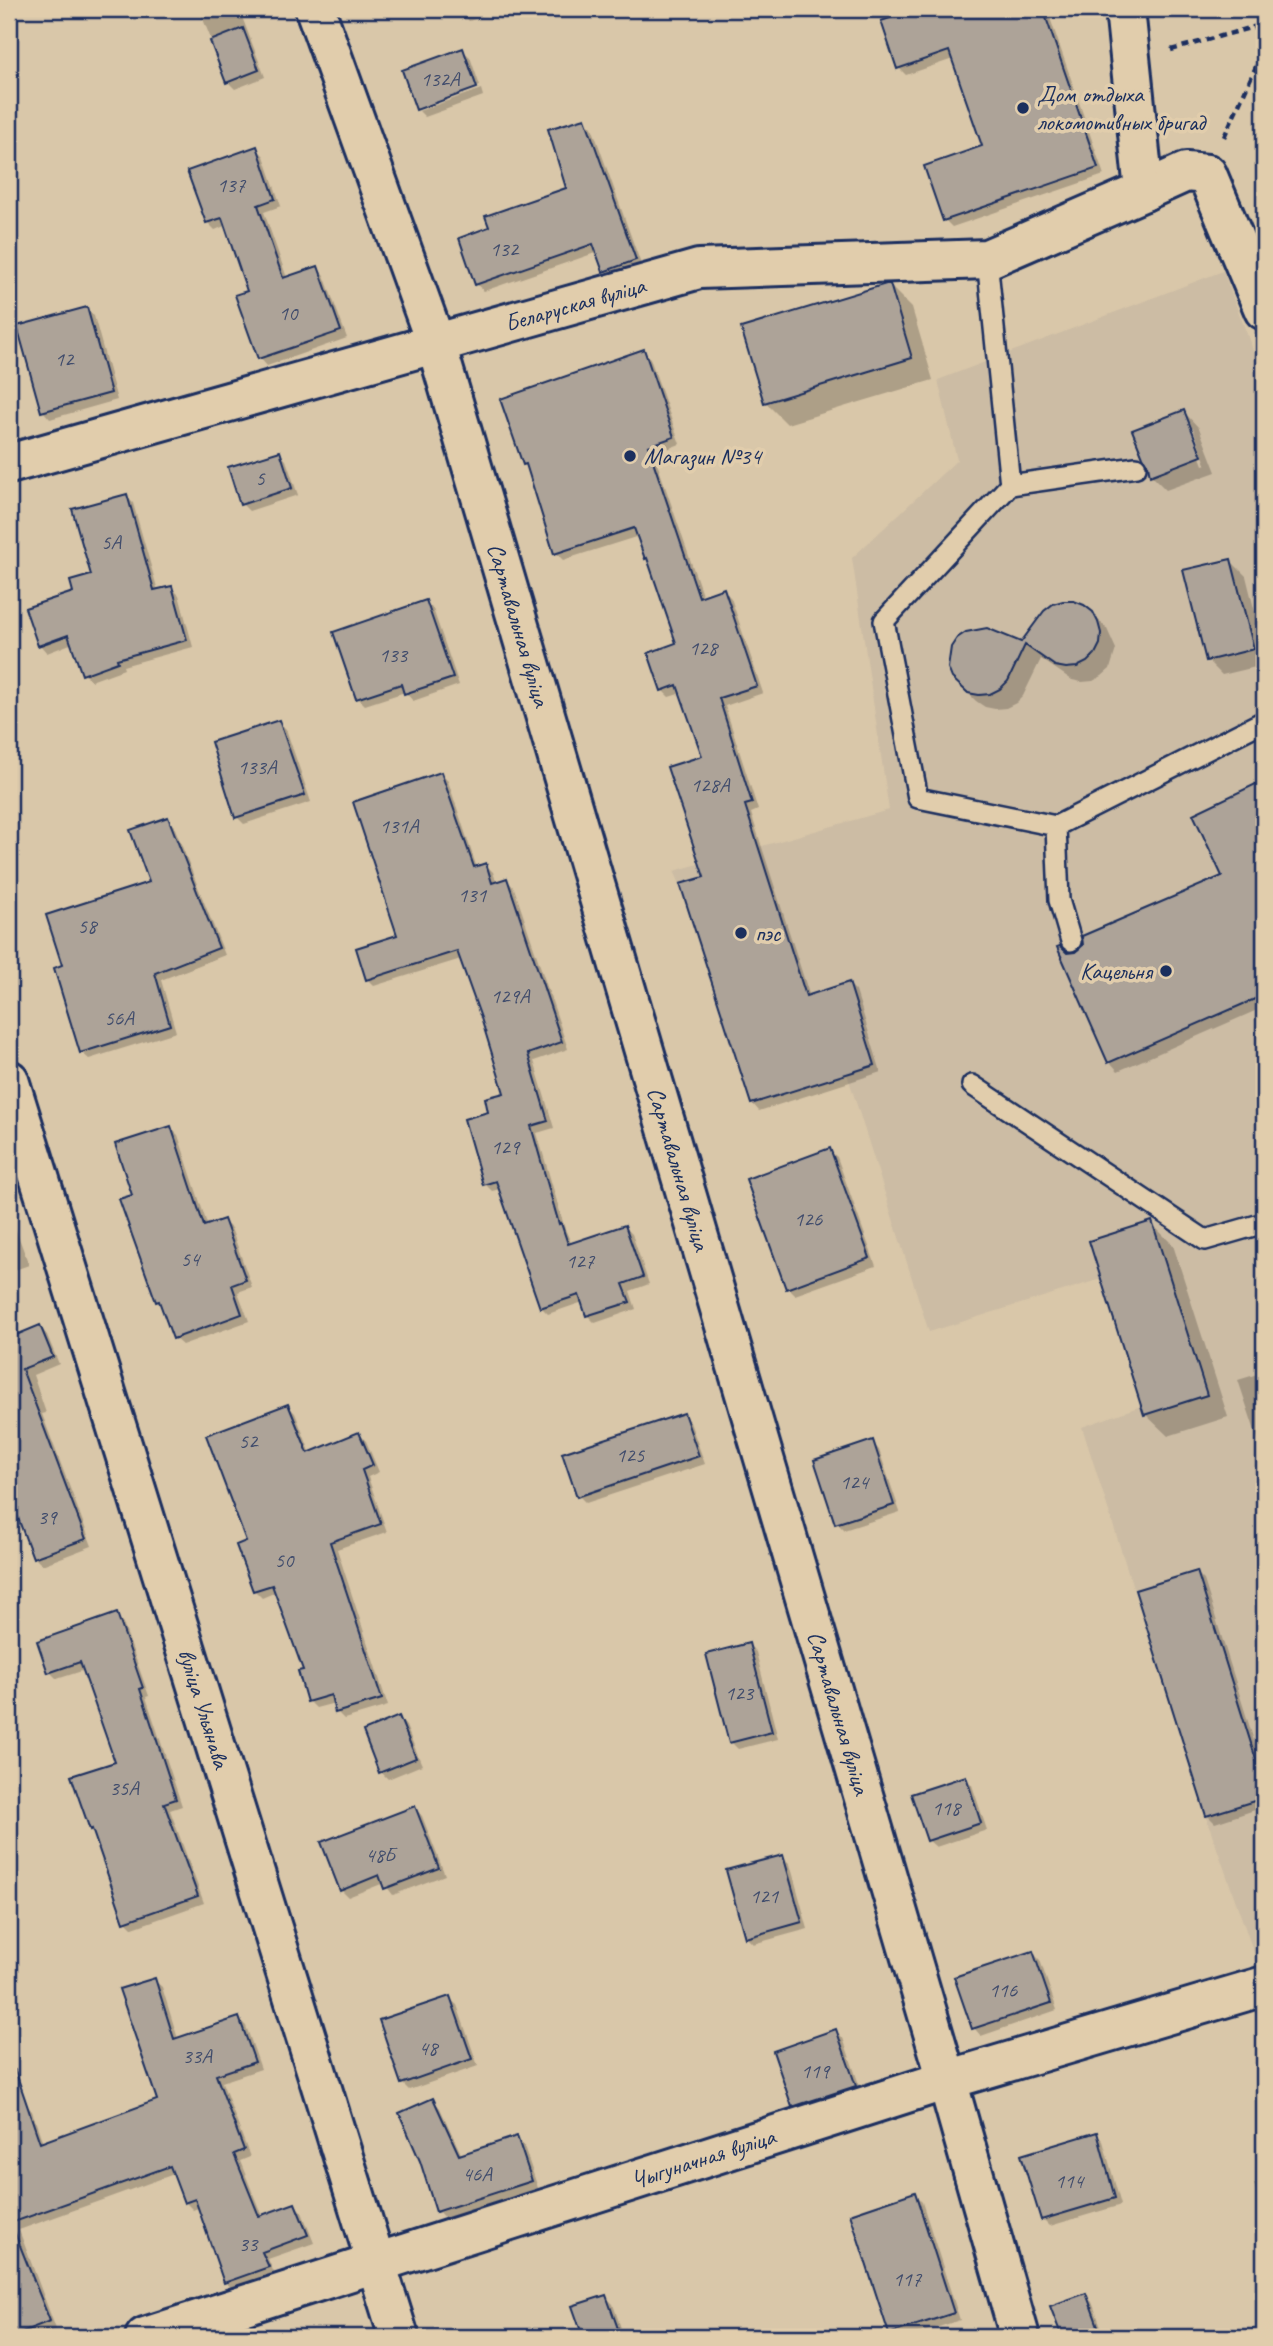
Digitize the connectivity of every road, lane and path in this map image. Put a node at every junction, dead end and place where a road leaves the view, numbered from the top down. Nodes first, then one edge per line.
1 (315, 9) edge
2 (1125, 9) edge
3 (1264, 24) edge
4 (1264, 49) edge
5 (1130, 61) junction
6 (1207, 174) junction
7 (1144, 191) junction
8 (987, 259) junction
9 (1264, 310) edge
10 (436, 344) junction
11 (9, 464) edge
12 (1136, 467) dead end
13 (1010, 485) junction
14 (1264, 721) edge
15 (1056, 826) junction
16 (1071, 941) dead end
17 (9, 1080) edge
18 (972, 1085) dead end
19 (1264, 1223) edge
20 (1264, 1986) edge
21 (947, 2081) junction
22 (377, 2263) junction
23 (145, 2337) edge
24 (399, 2337) edge
25 (1020, 2337) edge

1 - 10 street, Сартавальная вуліца
2 - 5 street
3 - 5 path
4 - 6 path
5 - 7 street
6 - 7 street, Беларуская вуліца
6 - 9 street
7 - 8 street, Беларуская вуліца
8 - 10 street, Беларуская вуліца
8 - 13 lane
10 - 11 street, Беларуская вуліца
10 - 21 street, Сартавальная вуліца
12 - 13 lane
13 - 15 lane
14 - 15 lane
15 - 16 lane
17 - 22 street, вуліца Ульянава
18 - 19 lane
20 - 21 street, Чыгуначная вуліца
21 - 22 street, Чыгуначная вуліца
21 - 25 street, Сартавальная вуліца
22 - 23 street, Чыгуначная вуліца
22 - 24 street, вуліца Ульянава

